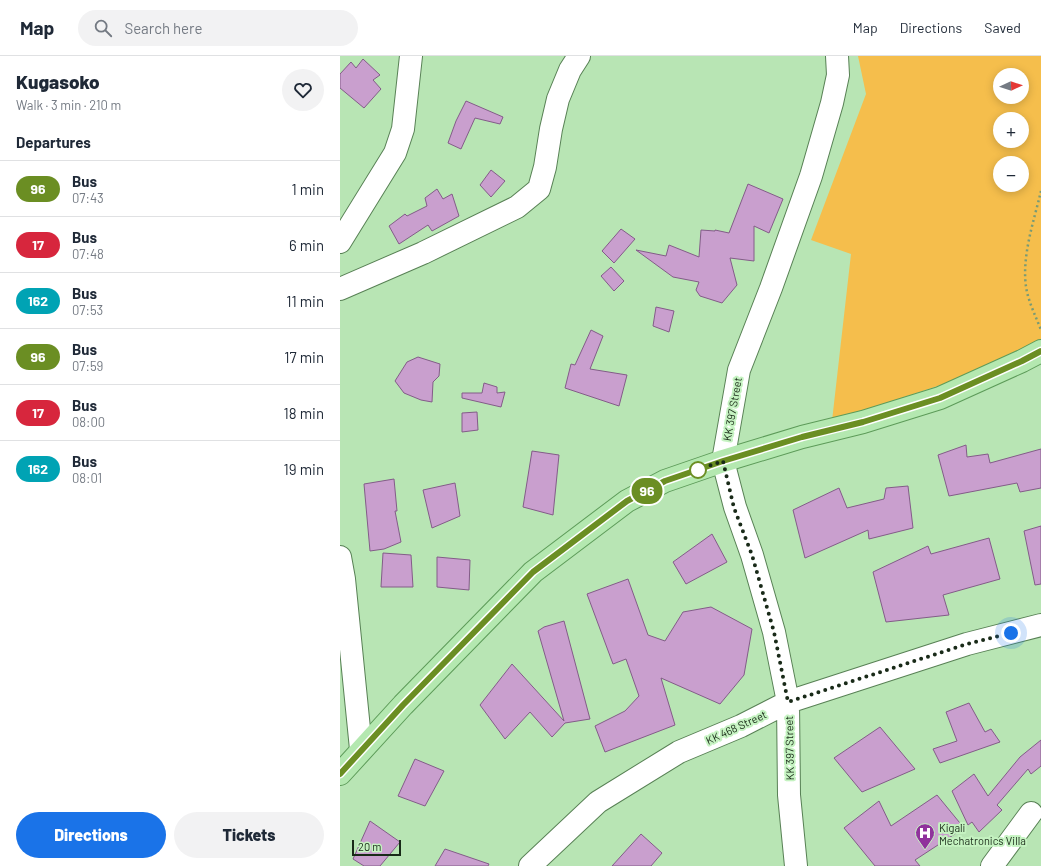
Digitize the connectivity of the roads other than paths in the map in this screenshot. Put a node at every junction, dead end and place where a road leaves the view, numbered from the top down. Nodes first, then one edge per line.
1 (411, 56) edge
2 (579, 56) edge
3 (837, 56) edge
4 (340, 242) edge
5 (340, 289) edge
6 (1041, 351) edge
7 (723, 461) junction
8 (340, 557) edge
9 (1041, 625) edge
10 (788, 702) junction
11 (361, 749) junction
12 (340, 774) edge
13 (1031, 813) dead end
14 (530, 866) edge
15 (796, 866) edge
16 (992, 866) edge

1 - 4 street
2 - 5 street
3 - 7 street, KK 397 Street
6 - 7 main road
7 - 10 street, KK 397 Street
7 - 11 main road
8 - 11 street
9 - 10 street, KK 468 Street
10 - 14 street, KK 468 Street
10 - 15 street, KK 397 Street
11 - 12 main road
13 - 16 street

